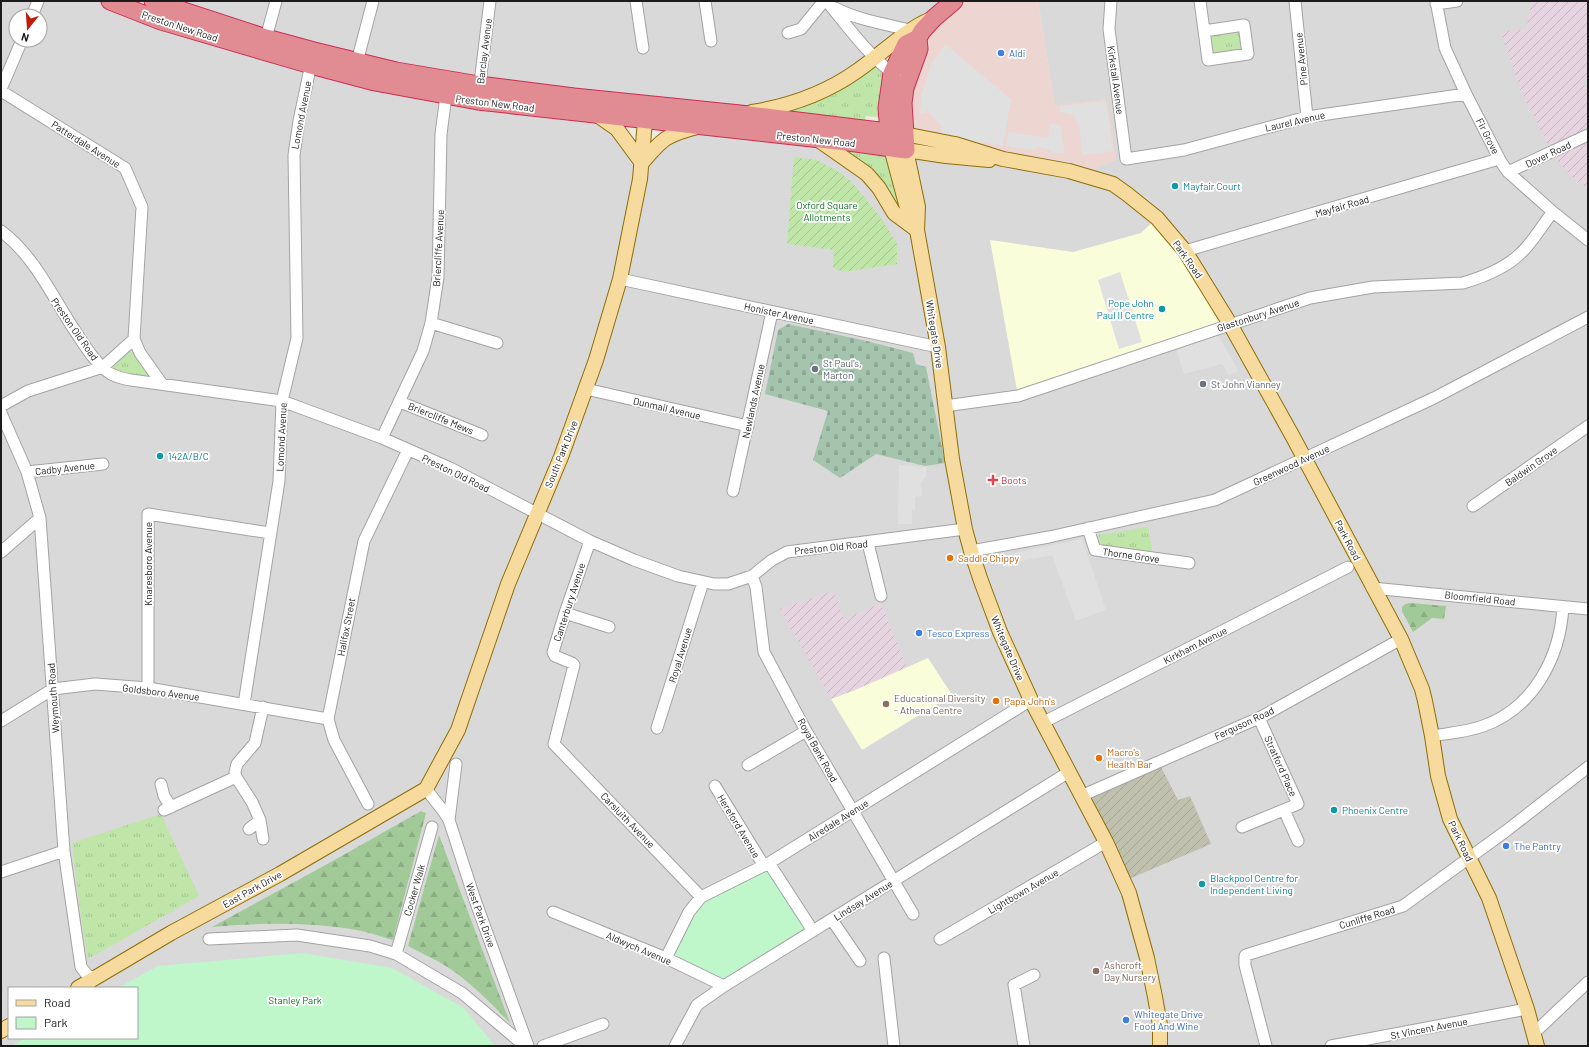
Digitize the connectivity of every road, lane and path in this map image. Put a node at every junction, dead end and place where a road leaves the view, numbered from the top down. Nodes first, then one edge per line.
1 (110, 1) edge
2 (276, 1) edge
3 (373, 1) edge
4 (490, 1) edge
5 (636, 1) edge
6 (705, 1) edge
7 (954, 1) edge
8 (1111, 1) edge
9 (1200, 1) edge
10 (1295, 1) edge
11 (1457, 1) edge
12 (827, 2) edge
13 (1436, 2) edge
14 (162, 7) edge
15 (1204, 31) junction
16 (788, 34) dead end
17 (914, 34) junction
18 (266, 38) junction
19 (711, 41) dead end
20 (19, 48) edge
21 (643, 48) dead end
22 (312, 58) junction
23 (875, 58) junction
24 (357, 62) junction
25 (900, 76) junction
26 (1, 90) edge
27 (479, 93) junction
28 (1466, 94) junction
29 (446, 96) junction
30 (646, 112) junction
31 (740, 114) junction
32 (597, 115) junction
33 (1307, 117) junction
34 (700, 126) junction
35 (1588, 135) edge
36 (817, 139) junction
37 (897, 141) junction
38 (1126, 159) joint
39 (1499, 159) junction
40 (642, 163) junction
41 (1508, 172) junction
42 (1553, 212) junction
43 (917, 230) junction
44 (1, 231) edge
45 (1588, 240) edge
46 (1185, 251) junction
47 (620, 279) junction
48 (772, 312) junction
49 (1588, 317) edge
50 (431, 323) junction
51 (1230, 324) junction
52 (134, 339) junction
53 (497, 343) dead end
54 (938, 347) junction
55 (103, 367) junction
56 (162, 384) junction
57 (586, 389) junction
58 (282, 401) junction
59 (400, 402) junction
60 (1, 406) edge
61 (945, 406) junction
62 (1, 413) edge
63 (748, 426) junction
64 (1588, 426) edge
65 (482, 435) dead end
66 (382, 438) junction
67 (408, 450) junction
68 (1304, 458) junction
69 (103, 464) dead end
70 (27, 472) junction
71 (733, 491) dead end
72 (1473, 506) dead end
73 (537, 514) junction
74 (40, 518) junction
75 (1088, 528) junction
76 (965, 530) junction
77 (270, 533) junction
78 (590, 541) junction
79 (868, 543) junction
80 (972, 551) junction
81 (1, 552) edge
82 (1189, 563) dead end
83 (1348, 567) dead end
84 (752, 576) junction
85 (703, 582) junction
86 (1372, 588) junction
87 (881, 596) dead end
88 (1563, 607) junction
89 (1588, 609) edge
90 (565, 613) junction
91 (609, 627) dead end
92 (1401, 639) junction
93 (148, 688) junction
94 (53, 689) junction
95 (1031, 700) junction
96 (244, 704) junction
97 (263, 707) junction
98 (1259, 718) junction
99 (328, 719) junction
100 (1, 721) edge
101 (1042, 722) junction
102 (657, 728) dead end
103 (806, 731) junction
104 (1432, 736) junction
105 (554, 744) joint
106 (456, 764) dead end
107 (748, 764) dead end
108 (1588, 767) edge
109 (1069, 772) junction
110 (236, 777) junction
111 (161, 784) dead end
112 (715, 786) dead end
113 (426, 789) junction
114 (1082, 796) junction
115 (368, 804) dead end
116 (1284, 810) junction
117 (852, 811) junction
118 (260, 820) junction
119 (449, 820) junction
120 (432, 827) dead end
121 (1242, 827) dead end
122 (249, 829) dead end
123 (263, 839) dead end
124 (1298, 841) dead end
125 (1106, 842) junction
126 (64, 851) junction
127 (1469, 858) junction
128 (767, 865) junction
129 (1, 872) edge
130 (894, 880) junction
131 (701, 897) junction
132 (553, 912) dead end
133 (913, 914) dead end
134 (832, 920) junction
135 (813, 931) junction
136 (209, 939) dead end
137 (940, 939) dead end
138 (396, 954) junction
139 (666, 958) junction
140 (884, 958) dead end
141 (860, 961) dead end
142 (1034, 975) dead end
143 (98, 978) junction
144 (1588, 982) edge
145 (724, 986) junction
146 (80, 987) edge
147 (1527, 1009) junction
148 (603, 1024) dead end
149 (1535, 1040) edge
150 (524, 1046) edge
151 (528, 1046) edge
152 (543, 1046) edge
153 (675, 1046) edge
154 (894, 1046) edge
155 (1024, 1046) edge
156 (1160, 1046) edge
157 (1266, 1046) edge
158 (1331, 1046) edge

1 - 14 highway, Preston New Road
2 - 18 street
3 - 24 street
4 - 27 street, Barclay Avenue
5 - 21 street
6 - 19 street
7 - 17 highway
8 - 38 street, Kirkstall Avenue
9 - 15 street
10 - 33 street, Pine Avenue
11 - 13 street
12 - 16 street
12 - 17 street
12 - 23 street
13 - 28 street, Fir Grove
14 - 18 highway, Preston New Road
14 - 22 highway, Preston New Road
15 - 15 street
17 - 23 main road, Preston New Road
17 - 25 highway
18 - 22 highway, Preston New Road
20 - 26 street
22 - 24 highway, Preston New Road
22 - 29 highway, Preston New Road
22 - 58 street, Lomond Avenue
23 - 25 street
23 - 31 main road, Preston New Road
24 - 27 highway, Preston New Road
25 - 37 highway
26 - 52 street, Patterdale Avenue
27 - 29 highway, Preston New Road
27 - 30 highway, Preston New Road
27 - 32 highway, Preston New Road
28 - 33 street, Laurel Avenue
28 - 39 street, Fir Grove
29 - 50 street, Briercliffe Avenue
30 - 31 highway, Preston New Road
30 - 32 highway, Preston New Road
30 - 34 highway, Preston New Road
30 - 40 main road, South Park Drive
31 - 37 highway, Preston New Road
32 - 40 main road
33 - 38 street, Laurel Avenue
34 - 36 highway, Preston New Road
34 - 40 main road
35 - 41 street, Dover Road
36 - 37 highway, Preston New Road
36 - 43 main road
37 - 43 main road, Whitegate Drive
37 - 46 main road, Park Road
39 - 41 street, Fir Grove
39 - 46 street, Mayfair Road
40 - 47 main road, South Park Drive
41 - 42 street, Fir Grove
42 - 45 street, Fir Grove
42 - 51 street, Glastonbury Avenue
43 - 54 main road, Whitegate Drive
44 - 55 street, Preston Old Road
46 - 51 main road, Park Road
47 - 48 street, Honister Avenue
47 - 57 main road, South Park Drive
48 - 54 street, Honister Avenue
48 - 63 street, Newlands Avenue
49 - 68 street, Greenwood Avenue
50 - 53 street
50 - 59 street, Briercliffe Avenue
51 - 61 street, Glastonbury Avenue
51 - 68 main road, Park Road
52 - 55 street
52 - 56 street, Patterdale Avenue
54 - 61 main road, Whitegate Drive
55 - 56 street, Preston Old Road
55 - 60 street
56 - 58 street, Preston Old Road
57 - 63 street, Dunmail Avenue
57 - 73 main road, South Park Drive
58 - 66 street, Preston Old Road
58 - 77 street, Lomond Avenue
59 - 65 street, Briercliffe Mews
59 - 66 street, Briercliffe Avenue
61 - 76 main road, Whitegate Drive
62 - 70 street, Weymouth Road
63 - 71 street, Newlands Avenue
64 - 72 street, Baldwin Grove
66 - 67 street, Preston Old Road
67 - 73 street, Preston Old Road
67 - 99 street, Halifax Street
68 - 75 street, Greenwood Avenue
68 - 86 main road, Park Road
69 - 70 street, Cadby Avenue
70 - 74 street, Weymouth Road
73 - 78 street, Preston Old Road
73 - 113 main road, South Park Drive
74 - 81 street
74 - 94 street, Weymouth Road
75 - 80 street, Greenwood Avenue
75 - 82 street, Thorne Grove
76 - 79 street, Preston Old Road
76 - 80 main road, Whitegate Drive
77 - 93 street, Knaresboro Avenue
77 - 96 street, Lomond Avenue
78 - 85 street, Preston Old Road
78 - 90 street, Canterbury Avenue
79 - 84 street, Preston Old Road
79 - 87 street
80 - 95 main road, Whitegate Drive
83 - 101 street, Kirkham Avenue
84 - 85 street, Preston Old Road
84 - 103 street, Royal Bank Road
85 - 102 street, Royal Avenue
86 - 88 street, Bloomfield Road
86 - 92 main road, Park Road
88 - 89 street, Bloomfield Road
88 - 104 street
90 - 91 street
90 - 105 street, Canterbury Avenue
92 - 98 street, Ferguson Road
92 - 104 main road, Park Road
93 - 94 street, Goldsboro Avenue
93 - 96 street, Goldsboro Avenue
94 - 100 street, Goldsboro Avenue
94 - 126 street, Weymouth Road
95 - 101 main road, Whitegate Drive
95 - 117 street, Airedale Avenue
96 - 97 street, Goldsboro Avenue
97 - 99 street, Goldsboro Avenue
97 - 110 street
98 - 114 street, Ferguson Road
98 - 116 street, Stratford Place
99 - 115 street, Halifax Street
101 - 109 main road, Whitegate Drive
103 - 107 street
103 - 117 street, Royal Bank Road
104 - 127 main road, Park Road
105 - 131 street, Carsluith Avenue
106 - 119 street
108 - 127 street, Cunliffe Road
109 - 114 main road, Whitegate Drive
109 - 130 street, Lindsay Avenue
110 - 111 street
110 - 118 street
112 - 128 street, Hereford Avenue
113 - 119 street, West Park Drive
113 - 143 main road, East Park Drive
114 - 125 main road, Whitegate Drive
116 - 121 street, Stratford Place
116 - 124 street
117 - 128 street, Airedale Avenue
117 - 130 street, Royal Bank Road
118 - 122 street
118 - 123 street
119 - 151 street, West Park Drive
120 - 138 street, Cocker Walk
125 - 137 street, Lightbown Avenue
125 - 156 main road, Whitegate Drive
126 - 129 street
126 - 143 street, Weymouth Road
127 - 147 main road, Park Road
127 - 157 street, Cunliffe Road
128 - 131 street, Airedale Avenue
128 - 135 street, Hereford Avenue
130 - 133 street, Royal Bank Road
130 - 134 street, Lindsay Avenue
131 - 139 street, Airedale Avenue
132 - 139 street, Aldwych Avenue
134 - 135 street, Lindsay Avenue
134 - 141 street
135 - 145 street, Lindsay Avenue
136 - 138 street
138 - 150 street
139 - 145 street, Aldwych Avenue
140 - 154 street
142 - 155 street
143 - 146 main road, East Park Drive
144 - 149 street
145 - 153 street, Lindsay Avenue
147 - 149 main road, Park Road
147 - 158 street, St Vincent Avenue
148 - 152 street

